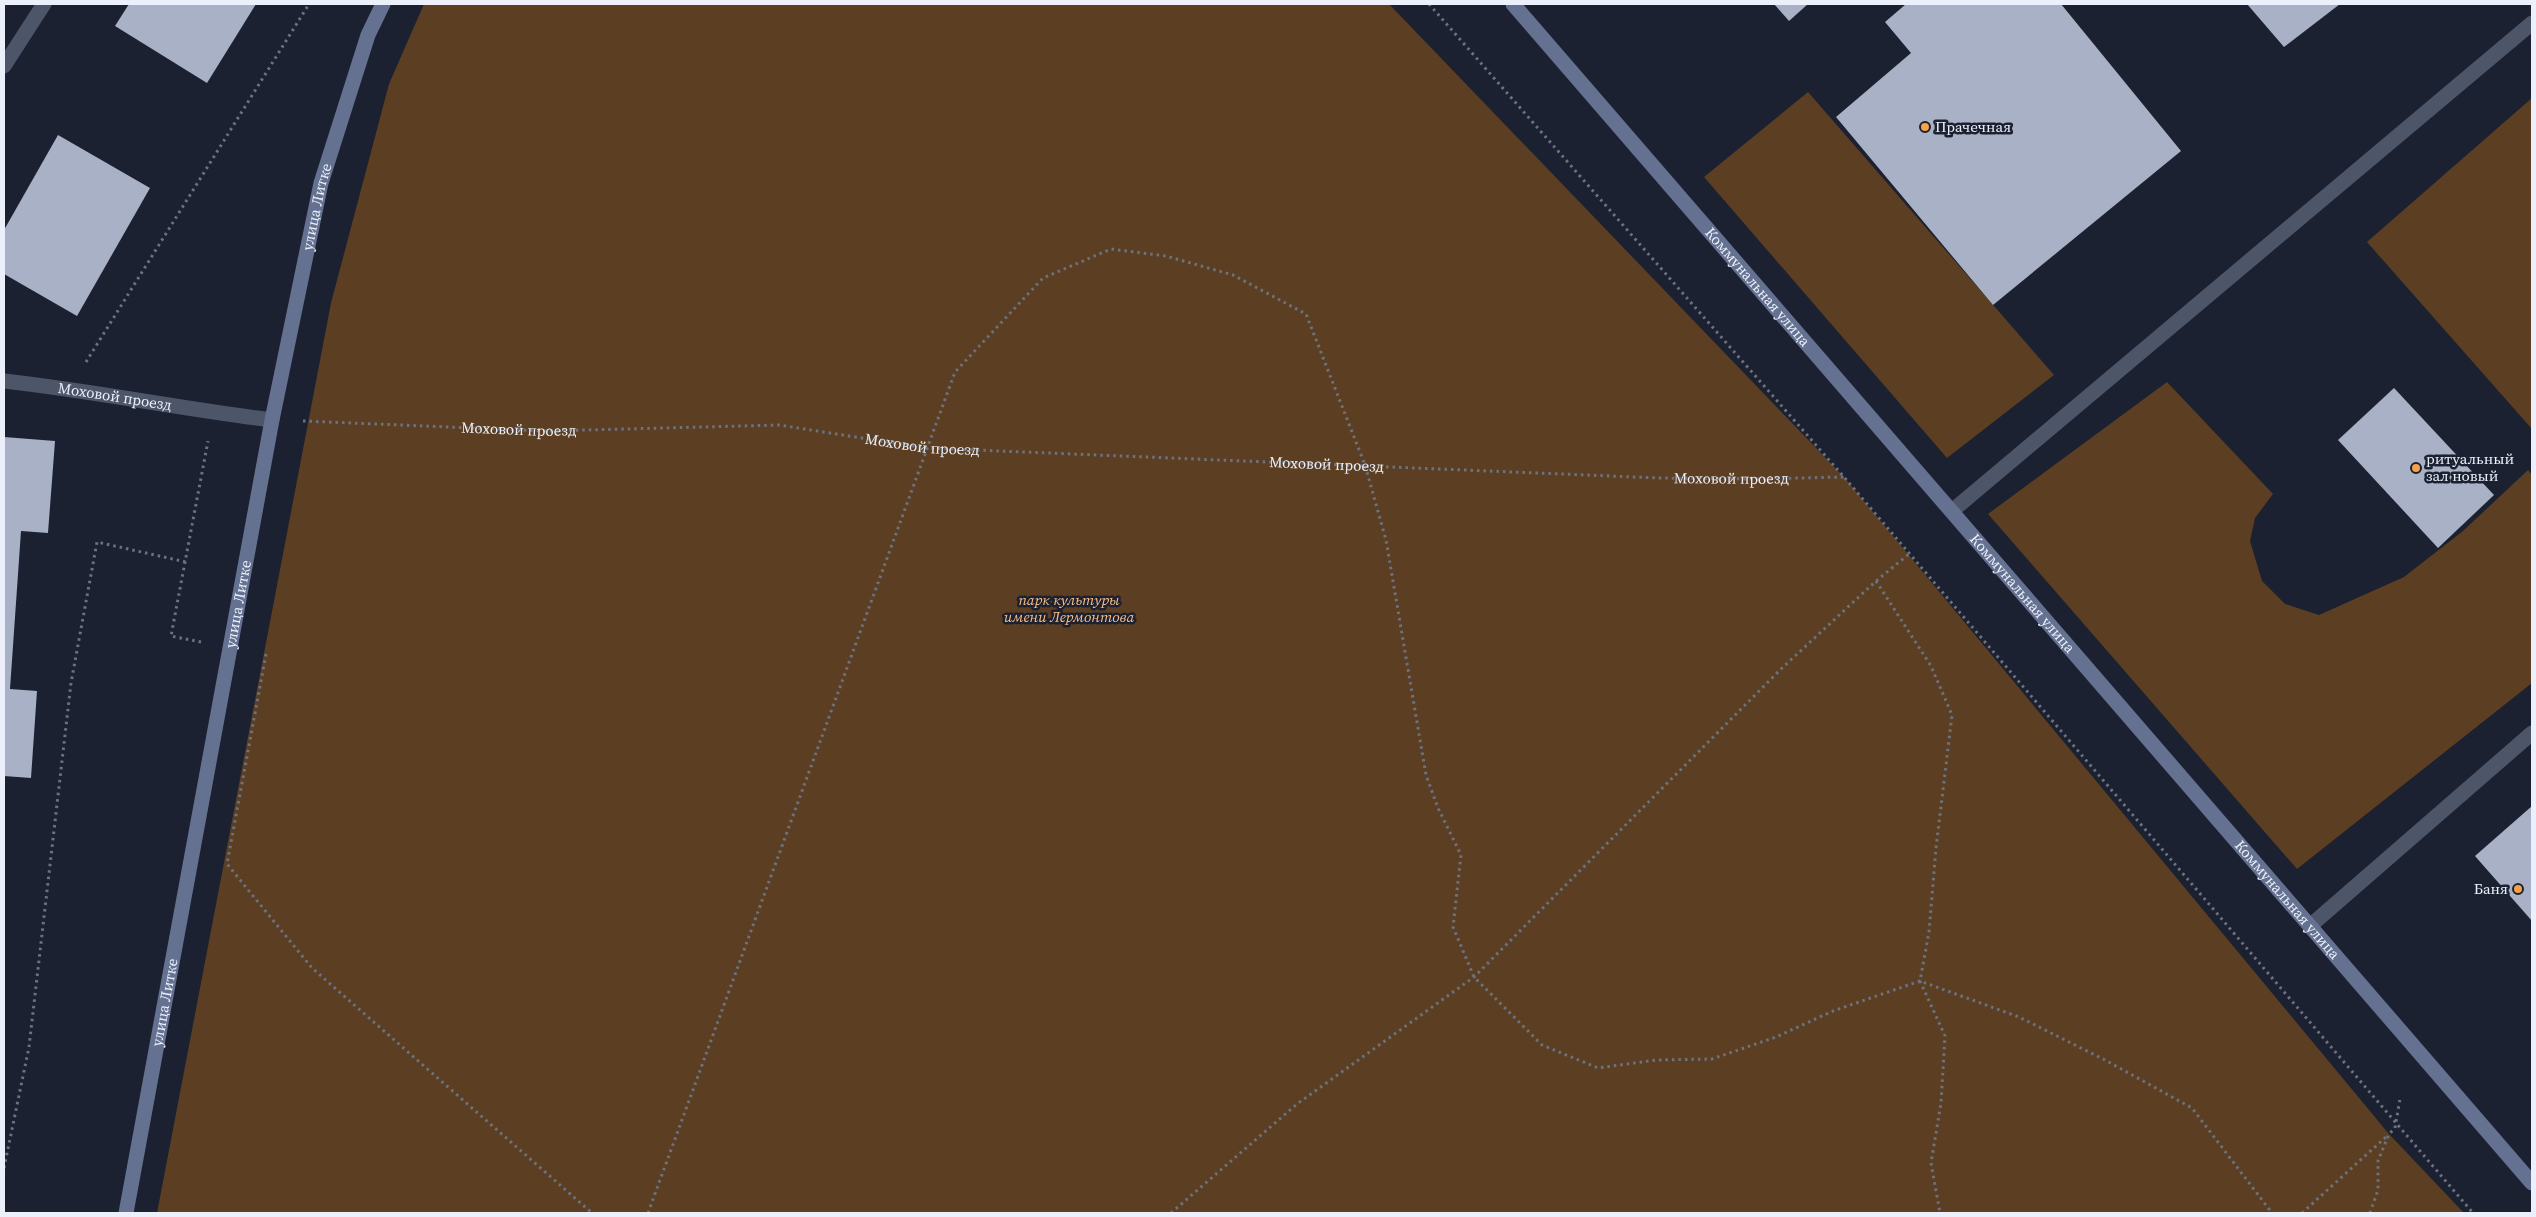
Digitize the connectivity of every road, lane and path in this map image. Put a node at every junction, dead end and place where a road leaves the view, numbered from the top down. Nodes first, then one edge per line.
1 (44, 4) edge
2 (309, 4) edge
3 (383, 4) edge
4 (1429, 4) edge
5 (1513, 4) edge
6 (2532, 23) edge
7 (4, 66) edge
8 (4, 381) edge
9 (70, 388) junction
10 (213, 412) junction
11 (272, 420) junction
12 (926, 448) junction
13 (1365, 465) junction
14 (1844, 477) junction
15 (1952, 511) junction
16 (1909, 554) junction
17 (186, 562) junction
18 (1876, 581) junction
19 (209, 644) dead end
20 (266, 654) dead end
21 (2532, 732) edge
22 (2310, 926) junction
23 (1474, 977) junction
24 (1920, 981) junction
25 (2400, 1100) dead end
26 (2395, 1123) junction
27 (2389, 1134) junction
28 (4, 1168) edge
29 (2532, 1183) edge
30 (126, 1213) edge
31 (592, 1213) edge
32 (648, 1213) edge
33 (1171, 1213) edge
34 (1940, 1213) edge
35 (2272, 1213) edge
36 (2302, 1213) edge
37 (2370, 1213) edge
38 (2473, 1213) edge

1 - 7 street
2 - 9 path
3 - 11 street, улица Литке
4 - 14 path
5 - 15 street, Коммунальная улица
6 - 15 street
8 - 9 street, Моховой проезд
9 - 10 street, Моховой проезд
10 - 11 street, Моховой проезд
10 - 17 path
11 - 12 path, Моховой проезд
11 - 30 street, улица Литке
12 - 13 path, Моховой проезд
12 - 13 path
12 - 32 path
13 - 14 path, Моховой проезд
13 - 23 path
14 - 16 path
15 - 22 street, Коммунальная улица
16 - 18 path
16 - 26 path
17 - 19 path
17 - 28 path
18 - 23 path
18 - 24 path
20 - 31 path
21 - 22 street
22 - 29 street, Коммунальная улица
23 - 24 path
23 - 33 path
24 - 34 path
24 - 35 path
25 - 26 path
26 - 27 path
26 - 38 path
27 - 36 path
27 - 37 path

